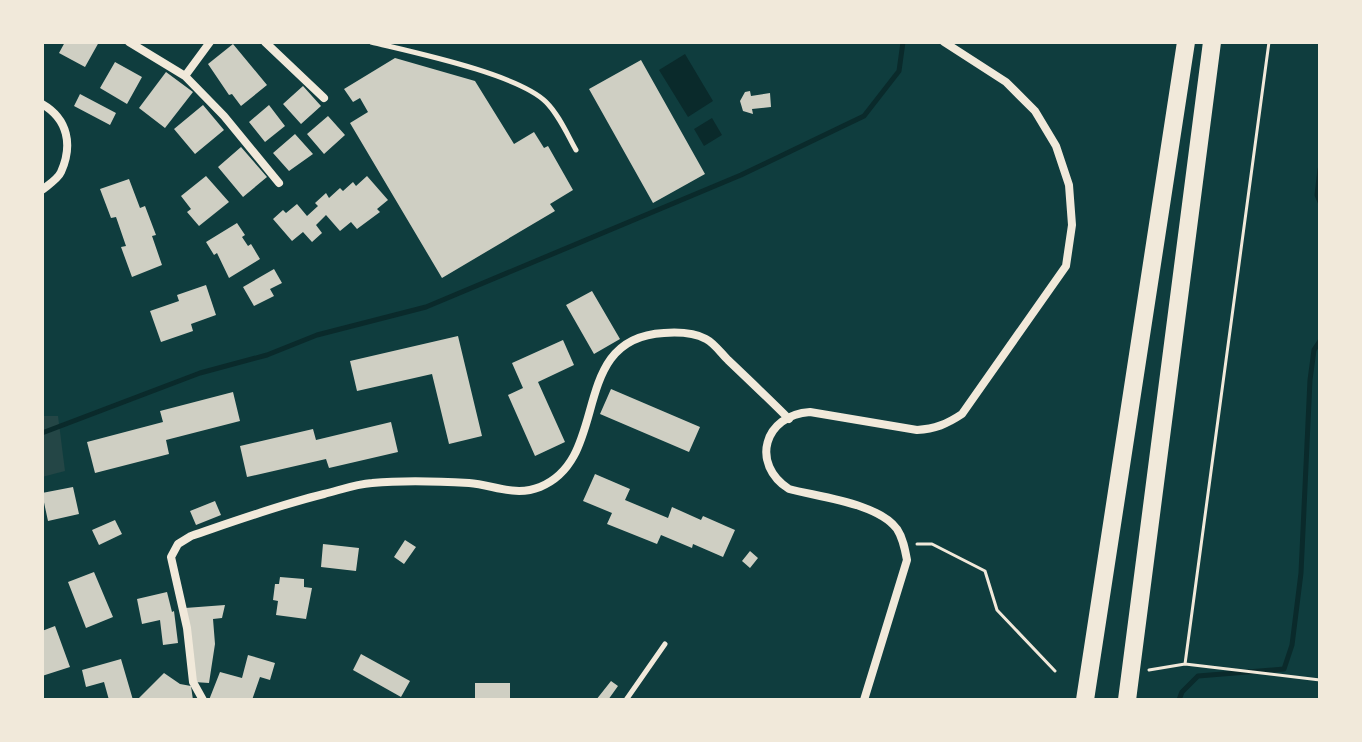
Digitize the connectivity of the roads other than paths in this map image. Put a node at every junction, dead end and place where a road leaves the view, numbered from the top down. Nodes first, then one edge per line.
1 (129, 42) edge
2 (210, 42) edge
3 (265, 42) edge
4 (371, 42) edge
5 (944, 42) edge
6 (1186, 42) edge
7 (1212, 42) edge
8 (185, 76) junction
9 (324, 98) dead end
10 (42, 104) edge
11 (576, 150) dead end
12 (279, 183) dead end
13 (42, 190) edge
14 (789, 419) junction
15 (665, 644) dead end
16 (203, 700) edge
17 (626, 700) edge
18 (864, 700) edge
19 (1085, 700) edge
20 (1127, 700) edge

1 - 8 street
2 - 8 street
3 - 9 street
4 - 11 lane
5 - 14 street
6 - 19 highway
7 - 20 highway
8 - 12 street
10 - 13 street
14 - 16 street
14 - 18 street
15 - 17 lane

